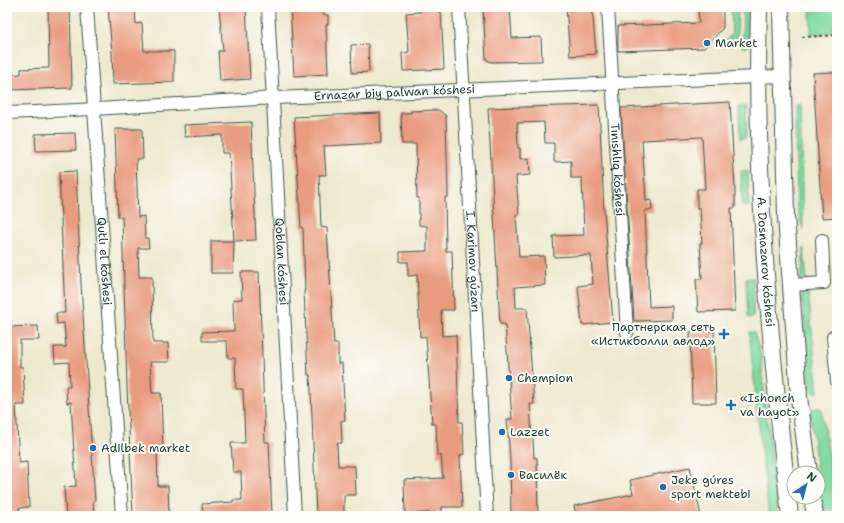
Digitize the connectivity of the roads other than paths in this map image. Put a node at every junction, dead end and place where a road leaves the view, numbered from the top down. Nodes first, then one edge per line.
1 (88, 7) edge
2 (268, 7) edge
3 (459, 7) edge
4 (608, 7) edge
5 (759, 7) edge
6 (781, 7) edge
7 (781, 76) junction
8 (757, 77) junction
9 (612, 83) junction
10 (464, 90) junction
11 (273, 99) junction
12 (95, 110) junction
13 (7, 113) edge
14 (822, 240) dead end
15 (791, 284) junction
16 (627, 333) dead end
17 (833, 337) dead end
18 (837, 382) edge
19 (808, 465) edge
20 (813, 505) edge
21 (122, 516) edge
22 (295, 516) edge
23 (488, 516) edge
24 (790, 516) edge
25 (815, 516) edge

1 - 12 street, Qutlı el kóshesi
2 - 11 street, Qoblan kóshesi
3 - 10 street, I. Karimov gúzarı
4 - 9 street, Tınıshlıq kóshesi
5 - 8 main road, A. Dosnazarov kóshesi
6 - 7 main road, A. Dosnazarov kóshesi
7 - 8 street, Ernazar biy palwan kóshesi
7 - 15 main road, A. Dosnazarov kóshesi
8 - 9 street, Ernazar biy palwan kóshesi
8 - 24 main road, A. Dosnazarov kóshesi
9 - 10 street, Ernazar biy palwan kóshesi
9 - 16 street, Tınıshlıq kóshesi
10 - 11 street, Ernazar biy palwan kóshesi
10 - 23 street, I. Karimov gúzarı
11 - 12 street, Ernazar biy palwan kóshesi
11 - 22 street, Qoblan kóshesi
12 - 13 street, Ernazar biy palwan kóshesi
12 - 21 street, Qutlı el kóshesi
14 - 15 street
15 - 19 main road, A. Dosnazarov kóshesi
17 - 18 street
20 - 25 main road

